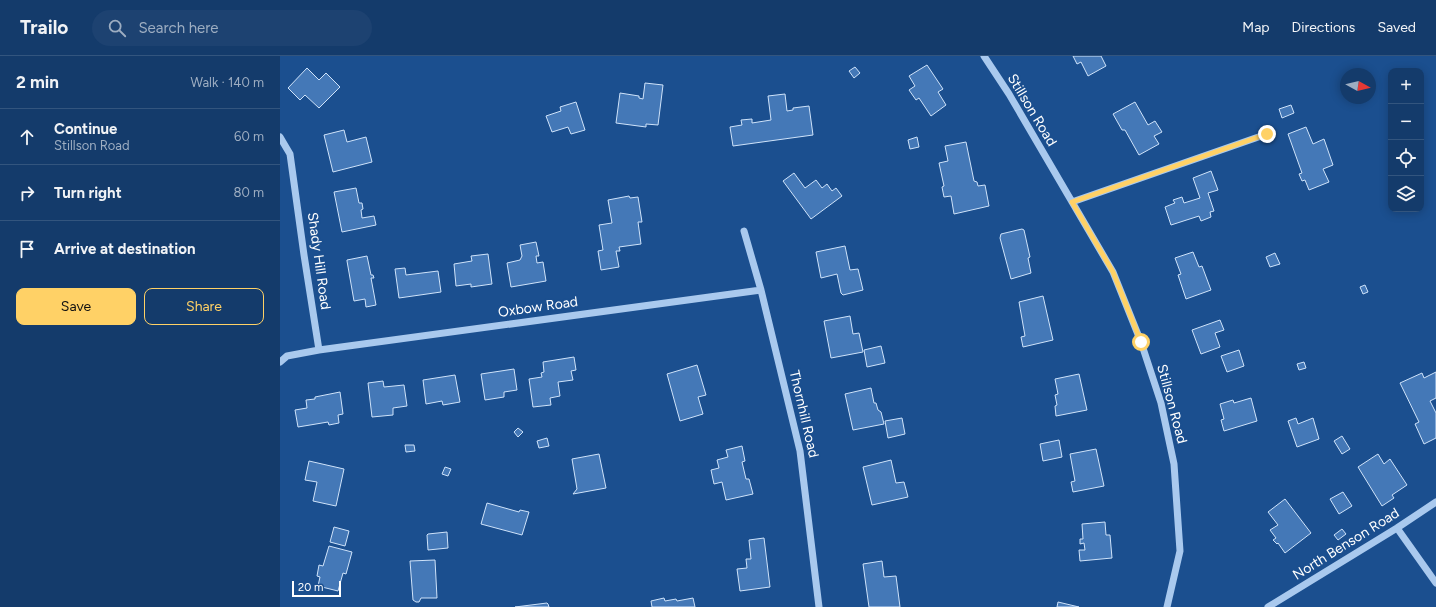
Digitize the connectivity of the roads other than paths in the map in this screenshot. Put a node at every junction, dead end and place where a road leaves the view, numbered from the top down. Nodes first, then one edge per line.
1 (984, 56) edge
2 (1267, 134) dead end
3 (280, 137) edge
4 (1072, 202) junction
5 (744, 230) dead end
6 (761, 290) junction
7 (319, 350) junction
8 (280, 362) edge
9 (1436, 502) edge
10 (1397, 528) junction
11 (1436, 583) edge
12 (819, 607) edge
13 (1167, 607) edge
14 (1268, 607) edge

1 - 4 street, Stillson Road
2 - 4 street
3 - 7 street, Shady Hill Road
4 - 13 street, Stillson Road
5 - 6 street, Thornhill Road
6 - 7 street, Oxbow Road
6 - 12 street, Thornhill Road
7 - 8 street
9 - 10 street, North Benson Road
10 - 11 street
10 - 14 street, North Benson Road

